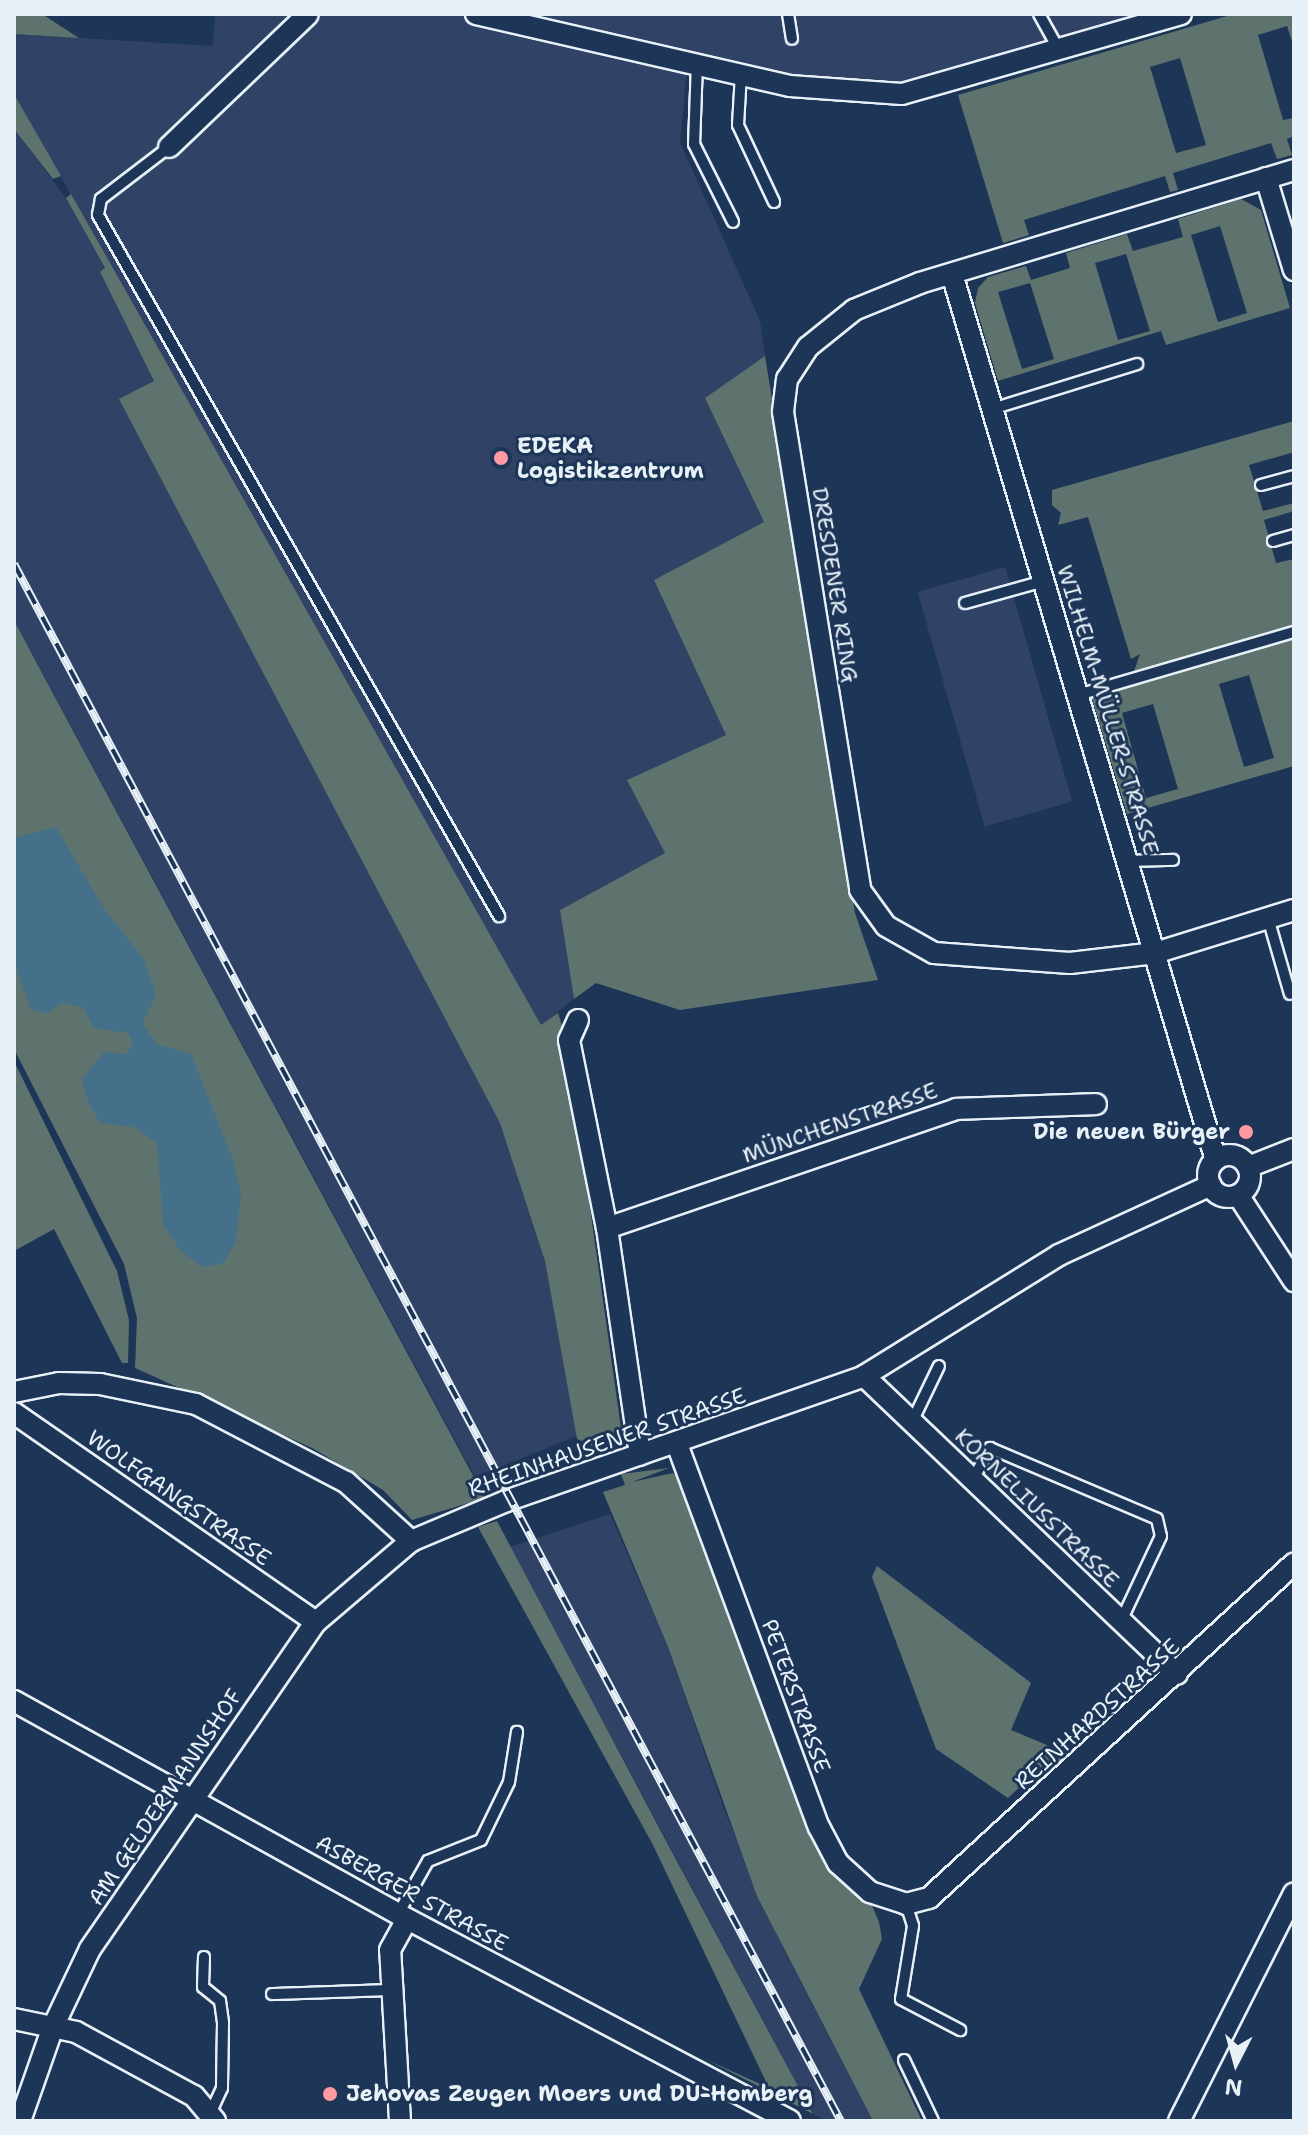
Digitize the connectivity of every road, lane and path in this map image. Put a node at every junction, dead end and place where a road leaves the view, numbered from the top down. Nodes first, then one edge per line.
1 (308, 14) edge
2 (476, 14) edge
3 (788, 14) edge
4 (1039, 14) edge
5 (1181, 14) edge
6 (792, 39) dead end
7 (1059, 50) junction
8 (697, 63) junction
9 (741, 74) junction
10 (169, 147) joint
11 (1294, 170) edge
12 (1266, 178) junction
13 (774, 202) dead end
14 (733, 222) dead end
15 (1294, 270) edge
16 (952, 274) junction
17 (1137, 364) dead end
18 (992, 409) junction
19 (1294, 476) edge
20 (1261, 485) dead end
21 (1294, 535) edge
22 (1273, 541) dead end
23 (1044, 581) junction
24 (965, 603) dead end
25 (1294, 632) edge
26 (1078, 695) junction
27 (1173, 860) dead end
28 (1128, 861) junction
29 (1294, 910) edge
30 (499, 916) dead end
31 (1268, 918) junction
32 (1155, 953) junction
33 (1290, 994) dead end
34 (578, 1020) dead end
35 (1096, 1104) dead end
36 (1294, 1149) edge
37 (1216, 1160) junction
38 (1248, 1167) junction
39 (1211, 1185) junction
40 (1238, 1195) junction
41 (607, 1228) junction
42 (1294, 1281) edge
43 (939, 1366) dead end
44 (864, 1376) junction
45 (14, 1392) edge
46 (14, 1413) edge
47 (912, 1422) junction
48 (677, 1444) junction
49 (640, 1455) junction
50 (972, 1481) junction
51 (411, 1541) junction
52 (1294, 1564) edge
53 (1121, 1621) junction
54 (316, 1622) junction
55 (1177, 1674) junction
56 (14, 1701) edge
57 (517, 1732) dead end
58 (194, 1803) junction
59 (1294, 1893) edge
60 (906, 1904) junction
61 (402, 1916) junction
62 (204, 1957) dead end
63 (392, 1990) junction
64 (272, 1994) dead end
65 (14, 2019) edge
66 (53, 2027) junction
67 (960, 2030) dead end
68 (904, 2060) dead end
69 (212, 2118) edge
70 (20, 2121) edge
71 (400, 2121) edge
72 (790, 2121) edge
73 (933, 2121) edge
74 (1179, 2121) edge

1 - 10 street
2 - 8 street
3 - 6 lane
4 - 7 lane
5 - 7 street
7 - 9 street
8 - 9 street
8 - 14 lane
9 - 13 lane
10 - 30 lane
11 - 12 street, DRESDENER RING
12 - 15 street
12 - 16 street, DRESDENER RING
16 - 18 street, WILHELM-MÜLLER-STRASSE
16 - 32 street, DRESDENER RING
17 - 18 lane
18 - 23 street, WILHELM-MÜLLER-STRASSE
19 - 20 lane
21 - 22 lane
23 - 24 lane
23 - 26 street, WILHELM-MÜLLER-STRASSE
25 - 26 lane
26 - 28 street, WILHELM-MÜLLER-STRASSE
27 - 28 lane
28 - 32 street, WILHELM-MÜLLER-STRASSE
29 - 31 street, DRESDENER RING
31 - 32 street, DRESDENER RING
31 - 33 lane
32 - 37 street, WILHELM-MÜLLER-STRASSE
34 - 41 street
35 - 41 street, MÜNCHENSTRASSE
36 - 38 street
37 - 38 street
37 - 39 street
38 - 40 street
39 - 40 street
39 - 44 street, RHEINHAUSENER STRASSE
40 - 42 street
41 - 49 street
43 - 47 lane
44 - 47 street, KORNELIUSSTRASSE
44 - 48 street, RHEINHAUSENER STRASSE
45 - 51 street
46 - 54 street, WOLFGANGSTRASSE
47 - 50 street, KORNELIUSSTRASSE
48 - 49 street, RHEINHAUSENER STRASSE
48 - 60 street, PETERSTRASSE
49 - 51 street, RHEINHAUSENER STRASSE
50 - 53 street, KORNELIUSSTRASSE
50 - 53 lane
51 - 54 street, AM GELDERMANNSHOF
52 - 55 street, REINHARDSTRASSE
53 - 55 street, KORNELIUSSTRASSE
54 - 58 street, AM GELDERMANNSHOF
55 - 60 street, REINHARDSTRASSE
56 - 58 street, ASBERGER STRASSE
57 - 61 lane
58 - 61 street, ASBERGER STRASSE
58 - 66 street, AM GELDERMANNSHOF
59 - 74 street
60 - 67 lane
61 - 63 street
61 - 72 street, ASBERGER STRASSE
62 - 69 lane
63 - 64 lane
63 - 71 street
65 - 66 street
66 - 69 street
66 - 70 street, AM GELDERMANNSHOF
68 - 73 lane

